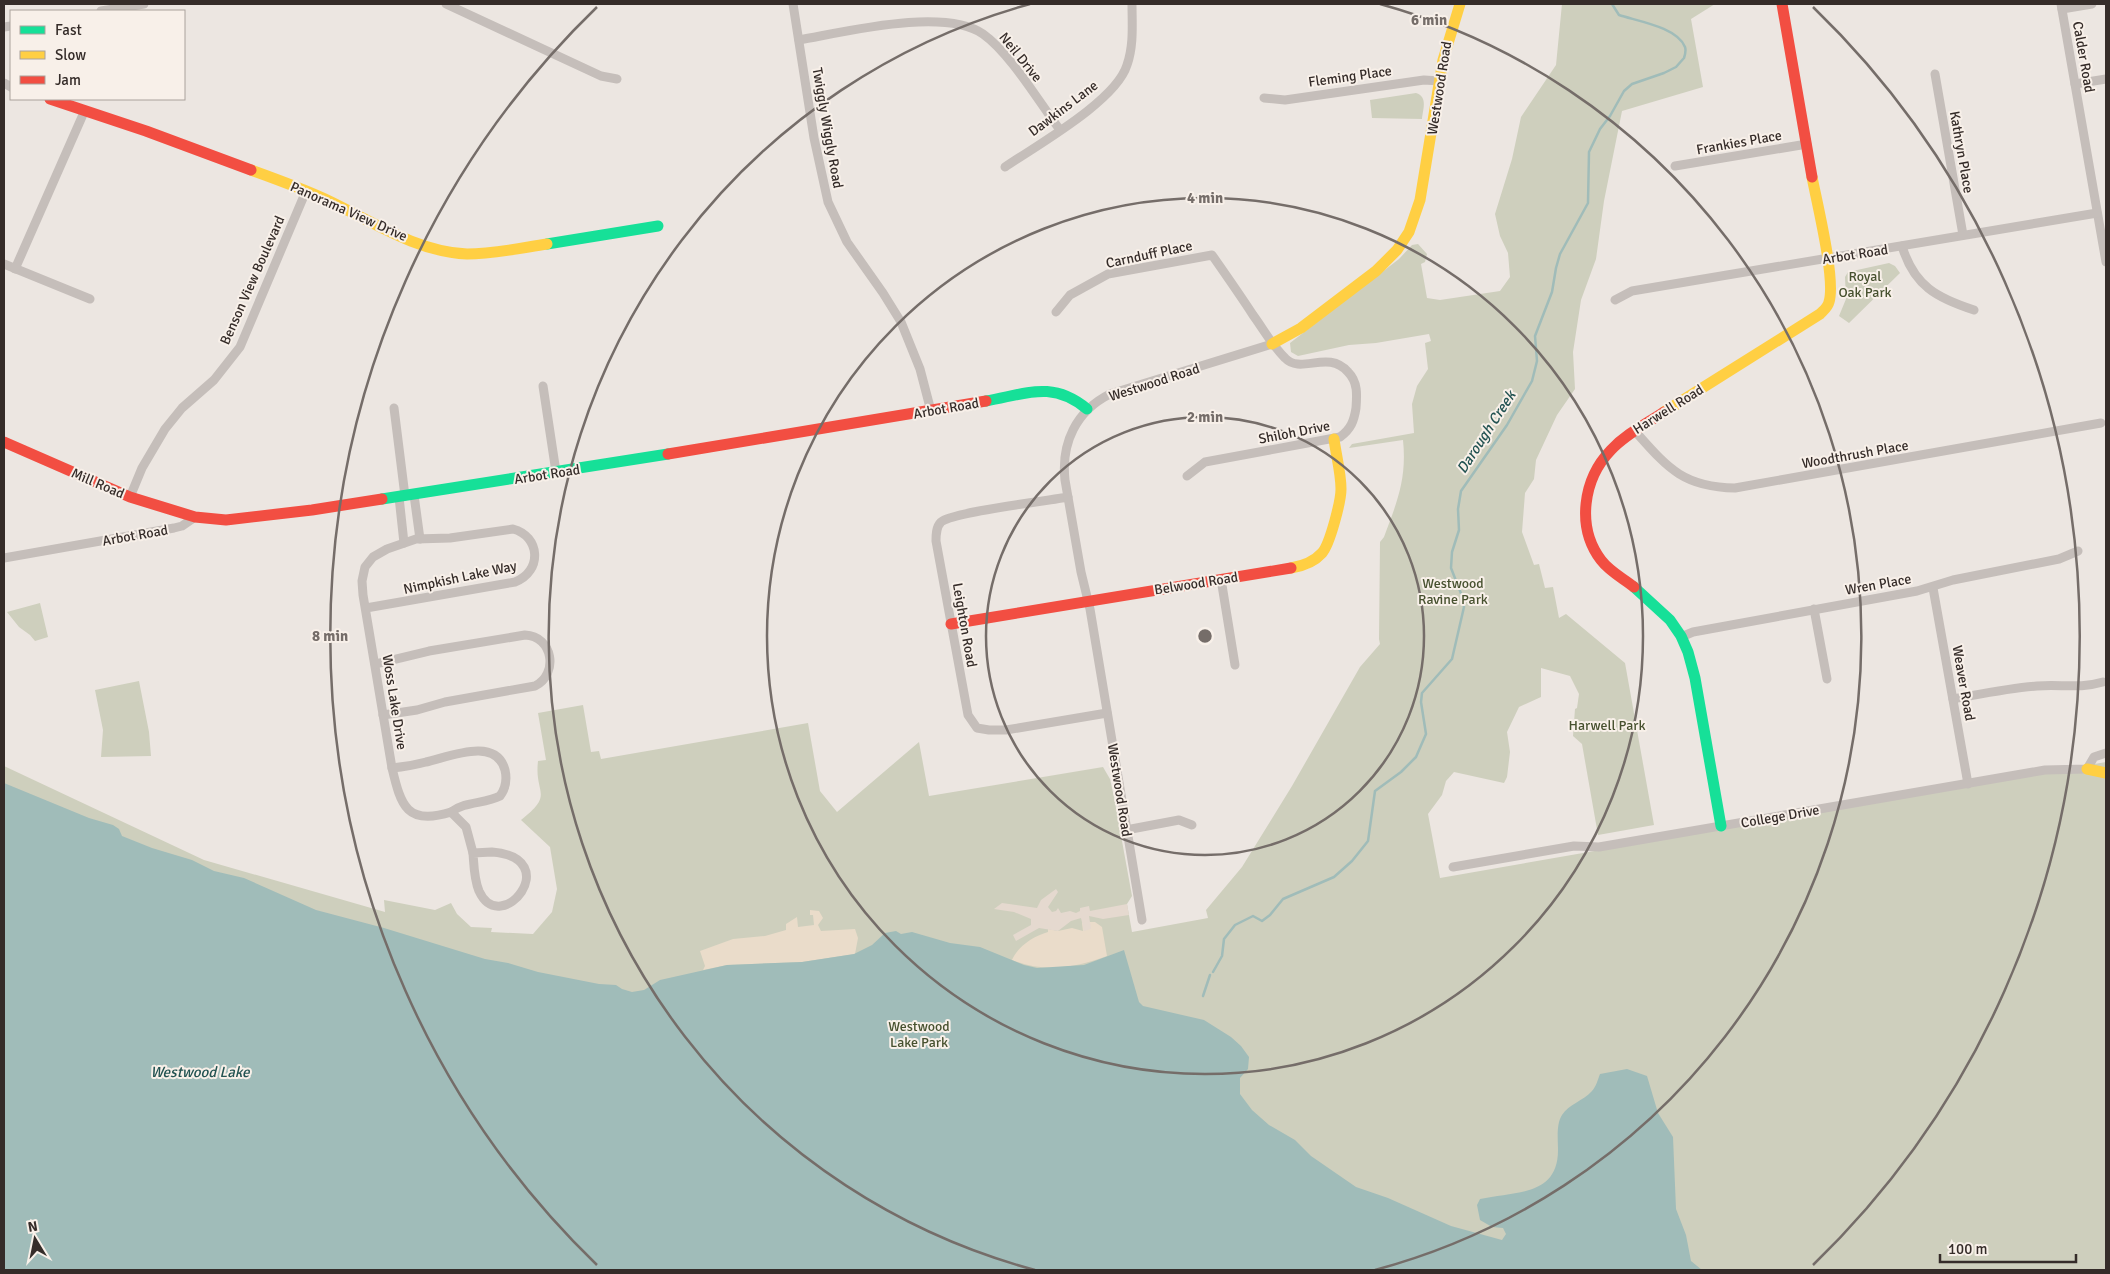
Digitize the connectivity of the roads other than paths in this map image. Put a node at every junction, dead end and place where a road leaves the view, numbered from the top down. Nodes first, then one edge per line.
1 (144, 4) edge
2 (446, 4) edge
3 (793, 4) edge
4 (1132, 4) edge
5 (1460, 4) edge
6 (1782, 4) edge
7 (2092, 4) edge
8 (2062, 6) edge
9 (107, 10) edge
10 (799, 40) junction
11 (1935, 74) dead end
12 (617, 79) dead end
13 (2106, 79) edge
14 (1440, 82) junction
15 (2075, 84) junction
16 (1264, 98) dead end
17 (53, 100) edge
18 (85, 110) junction
19 (1060, 130) junction
20 (1807, 144) junction
21 (1675, 166) dead end
22 (1005, 167) dead end
23 (306, 190) junction
24 (2097, 213) junction
25 (658, 226) dead end
26 (1963, 236) junction
27 (1902, 246) junction
28 (1827, 258) junction
29 (2106, 262) edge
30 (4, 264) edge
31 (15, 269) junction
32 (90, 299) dead end
33 (1614, 300) dead end
34 (1974, 310) dead end
35 (1056, 312) dead end
36 (1272, 344) junction
37 (543, 386) dead end
38 (394, 408) dead end
39 (1087, 409) junction
40 (931, 410) junction
41 (2100, 423) dead end
42 (1634, 430) junction
43 (1334, 439) junction
44 (4, 442) edge
45 (556, 472) junction
46 (1187, 476) dead end
47 (406, 496) junction
48 (130, 497) junction
49 (1068, 497) junction
50 (195, 517) junction
51 (420, 539) junction
52 (404, 542) junction
53 (2078, 552) dead end
54 (4, 558) edge
55 (1221, 579) junction
56 (1933, 588) junction
57 (1088, 602) junction
58 (366, 608) junction
59 (1814, 610) junction
60 (951, 624) junction
61 (1681, 637) junction
62 (375, 664) junction
63 (1235, 665) dead end
64 (1827, 679) dead end
65 (2103, 682) dead end
66 (1953, 700) junction
67 (1107, 713) junction
68 (383, 715) junction
69 (2106, 753) edge
70 (392, 768) junction
71 (2087, 769) junction
72 (2106, 773) edge
73 (1968, 784) junction
74 (452, 812) junction
75 (1192, 825) dead end
76 (1721, 826) junction
77 (1126, 830) junction
78 (473, 853) junction
79 (1453, 867) dead end
80 (1142, 920) dead end

1 - 9 street
2 - 12 street
3 - 10 street, Twiggly Wiggly Road
4 - 19 street, Dawkins Lane
5 - 14 street, Westwood Road
6 - 20 street, Harwell Road
7 - 8 street
8 - 15 street, Calder Road
10 - 19 street, Neil Drive
10 - 40 street, Twiggly Wiggly Road
11 - 26 street, Kathryn Place
13 - 15 street
14 - 16 street, Fleming Place
14 - 36 street, Westwood Road
15 - 24 street, Calder Road
17 - 18 street, Panorama View Drive
18 - 23 street, Panorama View Drive
18 - 31 street
19 - 22 street, Dawkins Lane
20 - 21 street, Frankies Place
20 - 28 street, Harwell Road
23 - 25 street, Panorama View Drive
23 - 48 street, Benson View Boulevard
24 - 26 street, Arbot Road
24 - 29 street, Calder Road
26 - 27 street, Arbot Road
27 - 28 street, Arbot Road
27 - 34 street
28 - 33 street, Arbot Road
28 - 42 street, Harwell Road
30 - 31 street
31 - 32 street
35 - 36 street, Carnduff Place
36 - 39 street, Westwood Road
36 - 43 street, Shiloh Drive
37 - 45 street
38 - 47 street
39 - 40 street, Arbot Road
39 - 49 street, Westwood Road
40 - 45 street, Arbot Road
41 - 42 street, Woodthrush Place
42 - 61 street, Harwell Road
43 - 46 street, Shiloh Drive
43 - 55 street, Belwood Road
44 - 48 street, Mill Road
45 - 47 street, Arbot Road
47 - 50 street, Arbot Road
47 - 51 street
47 - 52 street
48 - 50 street, Mill Road
49 - 57 street, Westwood Road
49 - 60 street, Leighton Road
50 - 54 street, Arbot Road
51 - 52 street, Woss Lake Drive
51 - 58 street, Nimpkish Lake Way
52 - 58 street, Woss Lake Drive
53 - 56 street, Wren Place
55 - 57 street, Belwood Road
55 - 63 street
56 - 59 street, Wren Place
56 - 66 street, Weaver Road
57 - 60 street, Belwood Road
57 - 67 street, Westwood Road
58 - 62 street, Woss Lake Drive
59 - 61 street, Wren Place
59 - 64 street
60 - 67 street, Leighton Road
61 - 76 street, Harwell Road
62 - 68 street, Woss Lake Drive
62 - 68 street
65 - 66 street
66 - 73 street, Weaver Road
67 - 77 street, Westwood Road
68 - 70 street, Woss Lake Drive
69 - 71 street
70 - 74 street, Woss Lake Drive
70 - 74 street, Woss Lake Drive
71 - 72 street, College Drive
71 - 73 street, College Drive
73 - 76 street, College Drive
74 - 78 street
75 - 77 street
76 - 79 street, College Drive
77 - 80 street, Westwood Road
78 - 78 street

